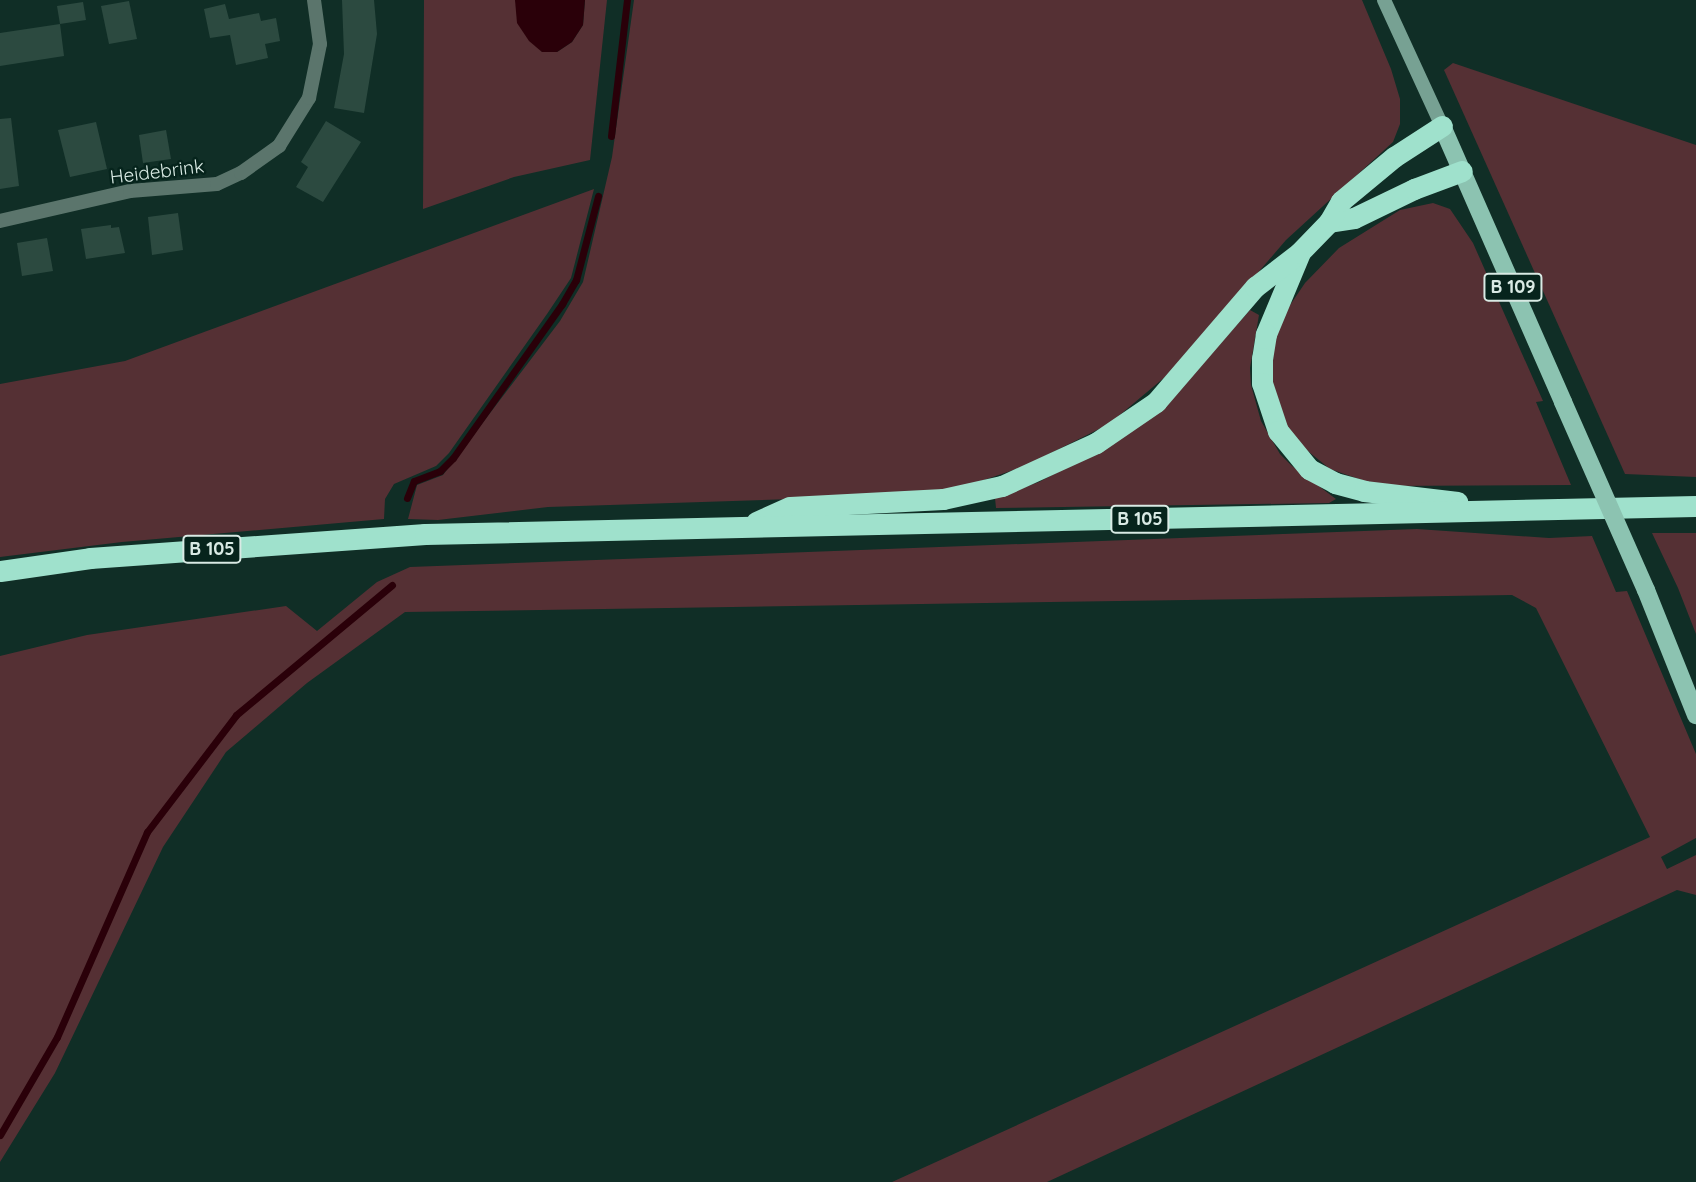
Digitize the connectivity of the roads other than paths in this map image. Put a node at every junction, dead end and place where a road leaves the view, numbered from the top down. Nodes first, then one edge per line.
1 (314, 0) edge
2 (1384, 0) edge
3 (1442, 126) junction
4 (1462, 171) junction
5 (0, 221) edge
6 (1329, 222) junction
7 (1299, 253) junction
8 (1696, 506) edge
9 (1533, 512) junction
10 (748, 525) junction
11 (0, 571) edge
12 (1696, 715) edge

1 - 5 street, Heidebrink
2 - 3 main road
3 - 4 main road, B 109
3 - 6 highway
4 - 6 highway
4 - 12 main road, B 109, bridge
6 - 7 highway
7 - 9 highway
7 - 10 highway
8 - 9 highway
9 - 10 highway, B 105
10 - 11 highway, B 105

